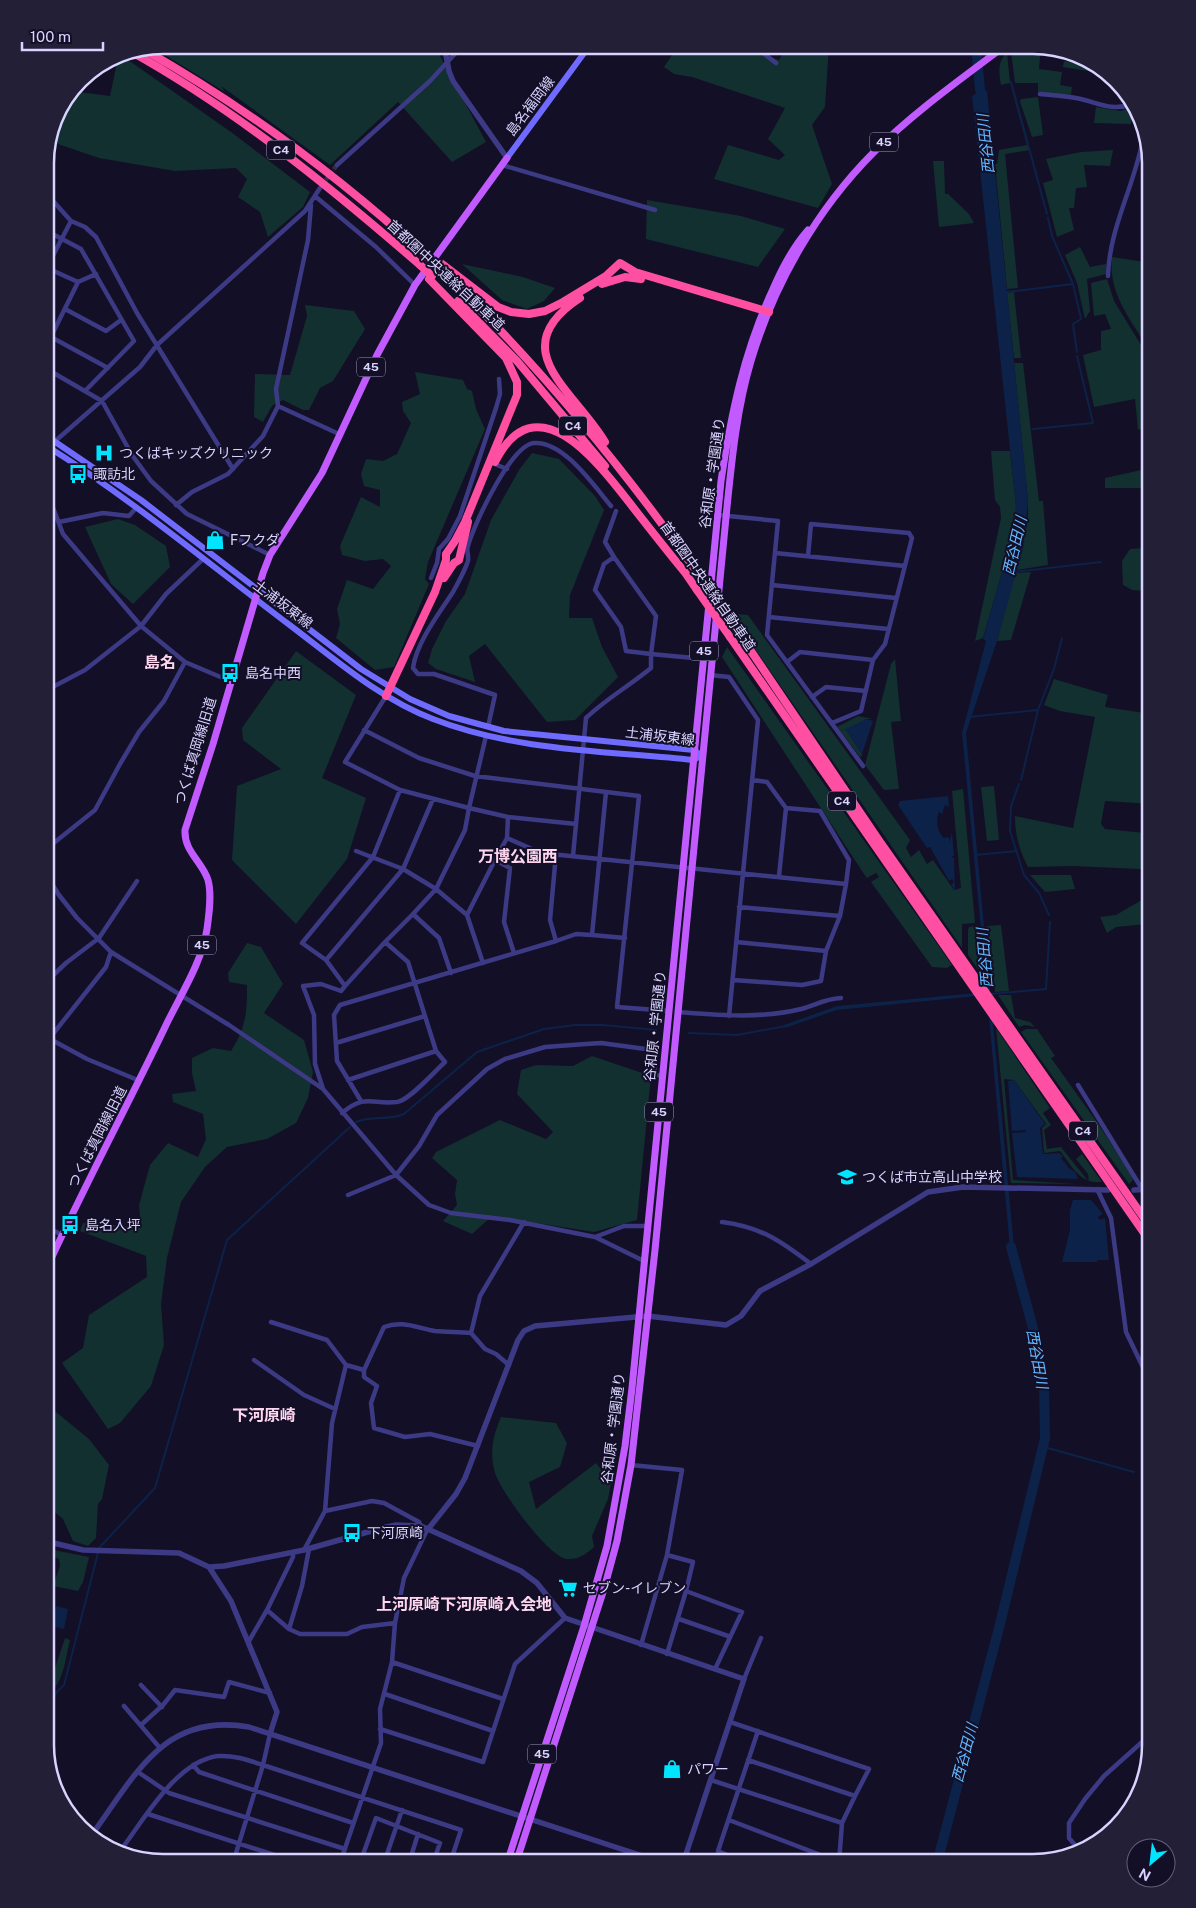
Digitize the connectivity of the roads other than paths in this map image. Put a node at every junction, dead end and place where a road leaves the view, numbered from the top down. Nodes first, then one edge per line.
1 (152, 54) edge
2 (446, 54) edge
3 (455, 54) edge
4 (583, 54) edge
5 (764, 54) edge
6 (994, 54) edge
7 (137, 57) edge
8 (448, 62) junction
9 (776, 63) dead end
10 (1040, 94) dead end
11 (1126, 106) edge
12 (1141, 150) edge
13 (507, 158) junction
14 (337, 165) tunnel mouth
15 (502, 165) junction
16 (320, 188) tunnel mouth
17 (316, 197) junction
18 (54, 202) edge
19 (312, 204) junction
20 (655, 210) dead end
21 (70, 221) junction
22 (54, 235) edge
23 (61, 239) junction
24 (54, 253) edge
25 (441, 266) junction
26 (54, 272) edge
27 (96, 274) junction
28 (1108, 276) dead end
29 (431, 278) junction
30 (78, 282) junction
31 (415, 285) junction
32 (678, 286) junction
33 (65, 309) junction
34 (766, 311) junction
35 (121, 320) junction
36 (54, 331) edge
37 (54, 339) edge
38 (157, 345) junction
39 (108, 368) junction
40 (54, 373) edge
41 (499, 379) dead end
42 (85, 391) junction
43 (102, 401) junction
44 (278, 406) junction
45 (339, 434) junction
46 (54, 441) joint
47 (54, 452) edge
48 (479, 457) junction
49 (486, 460) dead end
50 (497, 465) dead end
51 (233, 469) junction
52 (506, 469) junction
53 (623, 472) junction
54 (176, 505) junction
55 (611, 506) dead end
56 (136, 508) junction
57 (54, 510) edge
58 (616, 511) dead end
59 (722, 515) junction
60 (60, 522) junction
61 (775, 553) junction
62 (270, 555) junction
63 (808, 556) junction
64 (614, 557) junction
65 (203, 559) junction
66 (904, 566) junction
67 (687, 575) junction
68 (431, 578) dead end
69 (772, 585) junction
70 (257, 589) junction
71 (435, 592) junction
72 (896, 598) junction
73 (255, 599) junction
74 (769, 617) junction
75 (141, 626) junction
76 (888, 629) junction
77 (651, 654) junction
78 (704, 659) junction
79 (873, 660) junction
80 (185, 662) junction
81 (787, 662) junction
82 (710, 675) junction
83 (230, 681) junction
84 (54, 686) edge
85 (866, 691) junction
86 (388, 692) junction
87 (812, 696) junction
88 (832, 724) junction
89 (488, 727) junction
90 (364, 730) junction
91 (486, 736) junction
92 (584, 740) junction
93 (583, 749) junction
94 (694, 750) junction
95 (702, 756) junction
96 (693, 760) junction
97 (863, 766) dead end
98 (475, 776) junction
99 (752, 780) junction
100 (578, 789) junction
101 (400, 790) junction
102 (606, 792) junction
103 (433, 799) junction
104 (468, 808) junction
105 (786, 808) junction
106 (508, 817) junction
107 (576, 824) junction
108 (507, 838) junction
109 (54, 843) edge
110 (356, 851) dead end
111 (556, 854) junction
112 (573, 856) junction
113 (373, 857) junction
114 (600, 859) junction
115 (495, 860) junction
116 (632, 862) junction
117 (683, 867) junction
118 (692, 868) junction
119 (403, 869) junction
120 (743, 873) junction
121 (780, 876) junction
122 (137, 881) dead end
123 (846, 884) junction
124 (54, 887) edge
125 (436, 889) junction
126 (739, 906) junction
127 (414, 914) junction
128 (467, 915) junction
129 (840, 916) junction
130 (592, 935) junction
131 (99, 938) junction
132 (625, 938) junction
133 (556, 941) junction
134 (385, 942) junction
135 (736, 942) junction
136 (826, 951) junction
137 (112, 952) junction
138 (514, 953) junction
139 (326, 960) junction
140 (483, 963) junction
141 (451, 973) junction
142 (54, 975) edge
143 (734, 980) junction
144 (416, 983) junction
145 (345, 986) junction
146 (180, 996) junction
147 (841, 998) dead end
148 (669, 1011) junction
149 (678, 1012) junction
150 (425, 1016) junction
151 (729, 1016) junction
152 (54, 1034) edge
153 (54, 1041) edge
154 (336, 1043) junction
155 (436, 1050) junction
156 (663, 1076) junction
157 (348, 1080) junction
158 (140, 1081) junction
159 (1078, 1085) dead end
160 (323, 1089) junction
161 (361, 1101) junction
162 (342, 1113) junction
163 (396, 1175) junction
164 (1097, 1189) junction
165 (1142, 1189) joint
166 (1108, 1190) dead end
167 (1134, 1190) dead end
168 (348, 1195) dead end
169 (1142, 1215) edge
170 (524, 1222) junction
171 (722, 1222) dead end
172 (648, 1226) junction
173 (1142, 1230) edge
174 (54, 1231) edge
175 (62, 1235) junction
176 (594, 1237) junction
177 (54, 1252) edge
178 (644, 1262) junction
179 (811, 1264) junction
180 (647, 1316) junction
181 (639, 1317) junction
182 (271, 1322) dead end
183 (471, 1332) junction
184 (254, 1360) dead end
185 (509, 1365) junction
186 (1142, 1365) edge
187 (346, 1366) junction
188 (364, 1370) junction
189 (335, 1409) junction
190 (478, 1446) junction
191 (631, 1465) junction
192 (325, 1511) junction
193 (421, 1526) junction
194 (428, 1528) junction
195 (54, 1543) edge
196 (306, 1549) junction
197 (293, 1552) junction
198 (667, 1555) junction
199 (210, 1567) junction
200 (686, 1591) junction
201 (267, 1610) junction
202 (565, 1618) junction
203 (679, 1619) junction
204 (395, 1623) junction
205 (584, 1626) junction
206 (592, 1628) junction
207 (288, 1629) junction
208 (728, 1636) junction
209 (761, 1638) dead end
210 (249, 1641) junction
211 (641, 1645) junction
212 (667, 1654) junction
213 (392, 1662) junction
214 (715, 1669) junction
215 (744, 1679) junction
216 (141, 1684) dead end
217 (270, 1693) junction
218 (385, 1694) junction
219 (503, 1699) junction
220 (124, 1706) dead end
221 (162, 1707) junction
222 (730, 1722) junction
223 (141, 1726) junction
224 (380, 1729) junction
225 (493, 1731) junction
226 (758, 1731) junction
227 (270, 1734) junction
228 (1142, 1742) edge
229 (160, 1748) junction
230 (748, 1760) junction
231 (193, 1764) junction
232 (263, 1765) junction
233 (372, 1767) junction
234 (138, 1772) junction
235 (711, 1780) junction
236 (739, 1789) junction
237 (165, 1791) junction
238 (256, 1791) junction
239 (856, 1796) junction
240 (361, 1797) junction
241 (402, 1810) junction
242 (148, 1814) junction
243 (522, 1815) junction
244 (247, 1818) junction
245 (530, 1818) junction
246 (729, 1820) junction
247 (353, 1823) junction
248 (842, 1823) junction
249 (397, 1826) junction
250 (95, 1830) edge
251 (418, 1834) junction
252 (239, 1844) junction
253 (1075, 1845) edge
254 (123, 1846) edge
255 (345, 1849) junction
256 (235, 1854) edge
257 (271, 1854) edge
258 (343, 1854) edge
259 (363, 1854) edge
260 (387, 1854) edge
261 (412, 1854) edge
262 (436, 1854) edge
263 (453, 1854) edge
264 (510, 1854) edge
265 (519, 1854) edge
266 (637, 1854) edge
267 (686, 1854) edge
268 (725, 1854) edge
269 (818, 1854) edge
270 (840, 1854) edge

1 - 25 highway, 首都圏中央連絡自動車道 / C4, bridge
2 - 8 street
3 - 8 street
4 - 13 main road, 島名福岡線
5 - 9 street
6 - 34 main road, 谷和原・学園通り / 45
7 - 29 highway, 首都圏中央連絡自動車道 / C4, bridge
8 - 13 street
8 - 14 street
10 - 11 street
12 - 28 street
13 - 15 main road, つくば真岡線旧道 / 45
15 - 20 street
15 - 31 main road, つくば真岡線旧道 / 45
16 - 17 street
17 - 19 street
17 - 31 street
18 - 21 street
19 - 38 street
19 - 44 street
21 - 23 street
21 - 38 street
22 - 23 street
23 - 24 street
23 - 27 street
25 - 32 highway
25 - 53 highway, 首都圏中央連絡自動車道 / C4
26 - 30 street
27 - 30 street
27 - 35 street
29 - 67 highway, 首都圏中央連絡自動車道 / C4
29 - 71 highway
30 - 33 street
31 - 45 main road, つくば真岡線旧道 / 45
32 - 34 highway
32 - 53 highway
33 - 35 street
33 - 36 street
34 - 59 main road, 谷和原・学園通り / 45
35 - 39 street
37 - 39 street
38 - 43 street
38 - 51 street
39 - 42 street
40 - 42 street
41 - 48 street
42 - 43 street
43 - 46 street
43 - 54 street
44 - 45 street
44 - 51 street
45 - 62 main road, つくば真岡線旧道 / 45
46 - 70 main road, 土浦坂東線
47 - 56 main road, 土浦坂東線
48 - 49 street
48 - 68 street
50 - 52 street
51 - 54 street
52 - 55 street
52 - 89 street
53 - 169 highway, 首都圏中央連絡自動車道 / C4, bridge
54 - 62 street
56 - 60 street
56 - 65 main road, 土浦坂東線
57 - 60 street
58 - 64 street
59 - 61 street
59 - 78 main road, 谷和原・学園通り / 45
59 - 82 main road, 谷和原・学園通り / 45
60 - 75 street
61 - 63 street
61 - 69 street
62 - 70 main road, つくば真岡線旧道 / 45
63 - 66 street
63 - 66 street
64 - 77 street
64 - 77 street
65 - 73 main road, 土浦坂東線
65 - 75 street
66 - 72 street
67 - 71 highway
67 - 173 highway, 首都圏中央連絡自動車道 / C4, bridge
69 - 72 street
69 - 74 street
70 - 73 main road, つくば真岡線旧道 / 45
70 - 86 main road, 土浦坂東線
71 - 86 highway
72 - 76 street
73 - 83 main road, つくば真岡線旧道 / 45
73 - 86 main road, 土浦坂東線
74 - 76 street
74 - 81 street
75 - 80 street
75 - 84 street
76 - 79 street
77 - 78 street
77 - 92 street
78 - 94 main road, 谷和原・学園通り / 45
79 - 81 street
79 - 85 street
80 - 83 street
80 - 109 street
81 - 87 street
82 - 95 main road, 谷和原・学園通り / 45
82 - 99 street
83 - 146 main road, つくば真岡線旧道 / 45
85 - 87 street
85 - 88 street
86 - 89 main road, 土浦坂東線
86 - 90 street
86 - 91 main road, 土浦坂東線
87 - 88 street
88 - 97 street
89 - 92 main road, 土浦坂東線
90 - 98 street
90 - 101 street
91 - 93 main road, 土浦坂東線
91 - 98 street
92 - 93 street
92 - 94 main road, 土浦坂東線
93 - 96 main road, 土浦坂東線
93 - 100 street
94 - 95 main road, 土浦坂東線
94 - 96 main road, 谷和原・学園通り / 45
95 - 96 main road, 土浦坂東線
95 - 118 main road, 谷和原・学園通り / 45
96 - 117 main road, 谷和原・学園通り / 45
98 - 100 street
98 - 104 street
99 - 105 street
99 - 120 street
100 - 102 street
100 - 107 street
101 - 103 street
101 - 113 street
102 - 114 street
102 - 116 street
103 - 104 street
103 - 119 street
104 - 106 street
104 - 125 street
105 - 121 street
105 - 123 street
106 - 107 street
106 - 108 street
107 - 112 street
108 - 111 street
108 - 115 street
110 - 113 street
111 - 112 street
111 - 133 street
112 - 114 street
113 - 119 street
113 - 139 street
114 - 116 street
114 - 130 street
115 - 128 street
115 - 138 street
116 - 117 street
116 - 132 street
117 - 118 street
117 - 148 main road, 谷和原・学園通り / 45
118 - 120 street
118 - 149 main road, 谷和原・学園通り / 45
119 - 125 street
119 - 139 street
120 - 121 street
120 - 126 street
121 - 123 street
122 - 131 street
123 - 129 street
124 - 131 street
125 - 127 street
125 - 128 street
126 - 129 street
126 - 135 street
127 - 134 street
127 - 141 street
128 - 140 street
129 - 136 street
130 - 132 street
130 - 133 street
131 - 137 street
131 - 142 street
132 - 148 street
133 - 138 street
134 - 144 street
134 - 145 street
135 - 136 street
135 - 143 street
136 - 143 street
137 - 146 street
137 - 152 street
138 - 140 street
139 - 145 street
140 - 141 street
141 - 144 street
143 - 151 street
144 - 150 street
144 - 154 street
145 - 160 street
146 - 158 main road, つくば真岡線旧道 / 45
146 - 160 street
147 - 151 street
148 - 156 main road, 谷和原・学園通り / 45
149 - 151 street
149 - 180 main road, 谷和原・学園通り / 45
150 - 154 street
150 - 155 street
153 - 158 street
154 - 157 street
155 - 157 street
155 - 161 street
156 - 163 street
156 - 172 main road, 谷和原・学園通り / 45
157 - 161 street
158 - 175 main road, つくば真岡線旧道 / 45
159 - 165 street
160 - 162 street
161 - 162 street
162 - 163 street
163 - 168 street
163 - 170 street
164 - 166 street
164 - 179 street
164 - 186 street
165 - 167 street
170 - 176 street
170 - 183 street
171 - 179 street
172 - 176 street
172 - 178 main road, 谷和原・学園通り / 45
174 - 175 street
175 - 177 main road, つくば真岡線旧道 / 45
176 - 178 street
178 - 181 main road, 谷和原・学園通り / 45
179 - 180 street
180 - 181 street
180 - 191 main road, 谷和原・学園通り / 45
181 - 185 street
181 - 205 main road, 谷和原・学園通り / 45
182 - 187 street
183 - 185 street
183 - 188 street
184 - 189 street
185 - 190 street
187 - 188 street
187 - 189 street
188 - 190 street
189 - 192 street
190 - 194 street
191 - 198 street
191 - 206 main road, 谷和原・学園通り / 45
192 - 193 street
192 - 196 street
193 - 194 street
193 - 196 street
194 - 202 street
194 - 204 street
195 - 199 street
196 - 197 street
196 - 207 street
197 - 199 street
197 - 201 street
198 - 200 street
198 - 211 street
199 - 210 street
200 - 203 street
200 - 208 street
201 - 207 street
201 - 210 street
202 - 205 street
202 - 219 street
203 - 208 street
203 - 212 street
204 - 207 street
204 - 213 street
205 - 206 street
205 - 243 main road, 谷和原・学園通り / 45
206 - 211 street
206 - 245 main road, 谷和原・学園通り / 45
208 - 214 street
209 - 215 street
210 - 217 street
211 - 212 street
212 - 214 street
213 - 218 street
213 - 219 street
214 - 215 street
215 - 222 street
216 - 221 street
217 - 221 street
217 - 227 street
218 - 224 street
218 - 225 street
219 - 225 street
220 - 223 street
221 - 223 street
222 - 226 street
222 - 235 street
223 - 229 street
224 - 225 street
224 - 233 street
226 - 230 street
226 - 239 street
227 - 229 street
227 - 232 street
227 - 233 street
228 - 253 street
229 - 234 street
230 - 236 street
230 - 239 street
231 - 232 street
231 - 237 street
231 - 238 street
232 - 238 street
232 - 240 street
233 - 240 street
233 - 243 street
234 - 237 street
234 - 250 street
235 - 236 street
235 - 267 street
236 - 246 street
236 - 248 street
237 - 242 street
237 - 244 street
238 - 244 street
238 - 247 street
239 - 248 street
240 - 241 street
240 - 247 street
241 - 249 street
241 - 263 street
242 - 252 street
242 - 254 street
243 - 245 street
243 - 264 main road, 谷和原・学園通り / 45
244 - 252 street
244 - 255 street
245 - 265 main road, 谷和原・学園通り / 45
245 - 266 street
246 - 268 street
246 - 269 street
247 - 255 street
248 - 270 street
249 - 251 street
249 - 259 street
249 - 260 street
251 - 261 street
251 - 262 street
252 - 256 street
252 - 257 street
255 - 258 street

